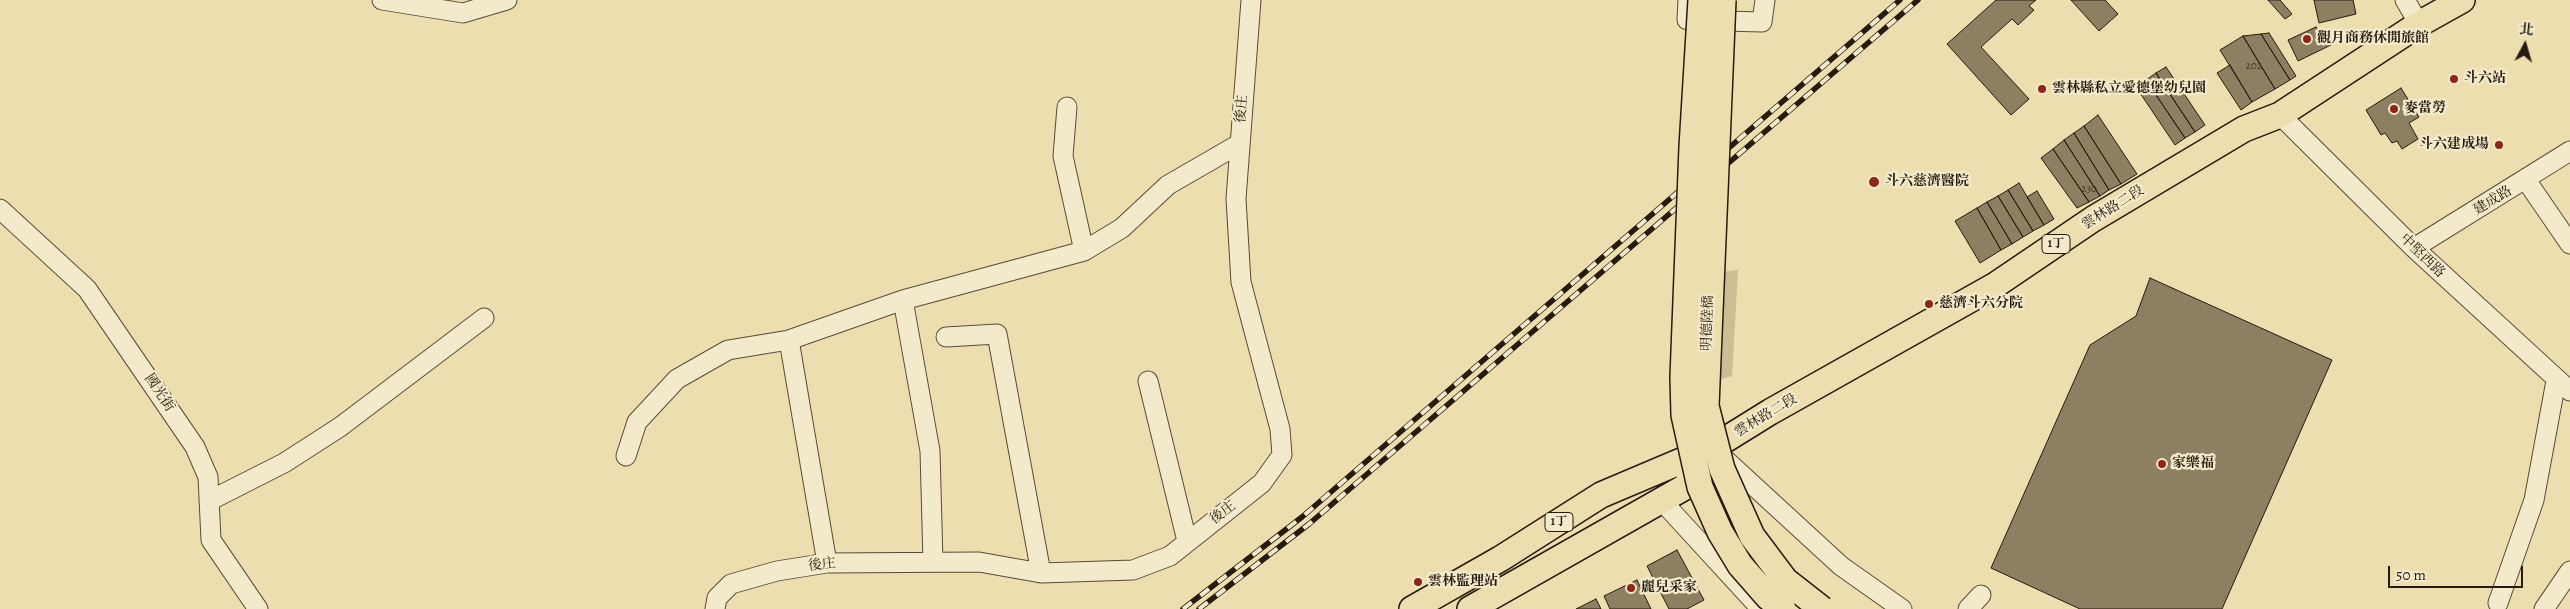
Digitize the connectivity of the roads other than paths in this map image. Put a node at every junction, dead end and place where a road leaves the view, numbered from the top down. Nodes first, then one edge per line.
1 (382, 0) edge
2 (507, 0) edge
3 (1251, 0) edge
4 (1688, 0) edge
5 (1701, 0) edge
6 (1723, 0) edge
7 (1764, 0) edge
8 (2405, 0) edge
9 (2462, 0) edge
10 (2419, 24) junction
11 (1067, 107) dead end
12 (2280, 115) junction
13 (1239, 144) junction
14 (2570, 151) edge
15 (2526, 180) junction
16 (0, 209) edge
17 (2570, 244) edge
18 (2414, 248) junction
19 (1084, 250) junction
20 (903, 300) junction
21 (484, 318) dead end
22 (946, 336) dead end
23 (789, 340) junction
24 (1148, 381) dead end
25 (2563, 386) edge
26 (1712, 448) junction
27 (626, 456) dead end
28 (1661, 500) junction
29 (209, 501) junction
30 (1187, 541) junction
31 (933, 562) junction
32 (827, 563) junction
33 (2570, 571) edge
34 (1041, 573) junction
35 (1981, 595) dead end
36 (2498, 603) dead end
37 (1428, 605) edge
38 (258, 609) edge
39 (714, 609) edge
40 (1470, 609) edge
41 (1761, 609) edge
42 (1783, 609) edge
43 (1822, 609) edge
44 (1902, 609) edge
45 (1968, 609) edge
46 (2544, 609) edge

1 - 2 street
3 - 13 street, 後庄
4 - 7 street
5 - 42 main road, 明德陸橋, bridge
6 - 43 main road, 明德陸橋, bridge
8 - 10 street
9 - 10 main road, 雲林路二段 / 1丁
10 - 12 main road, 雲林路二段 / 1丁
11 - 19 street
12 - 18 street, 中堅西路
12 - 26 main road, 雲林路二段 / 1丁
13 - 19 street
13 - 30 street, 後庄
14 - 15 street, 建成路
15 - 17 street
15 - 18 street, 建成路
16 - 29 street, 國光街
18 - 25 street, 中堅西路
19 - 20 street
20 - 23 street
20 - 31 street
21 - 29 street
22 - 34 street
23 - 27 street
23 - 32 street
24 - 30 street
25 - 36 street
26 - 28 main road, 雲林路二段 / 1丁
26 - 37 main road, 雲林路二段 / 1丁
26 - 44 street
28 - 40 main road, 雲林路二段 / 1丁
28 - 41 street
29 - 38 street, 國光街
30 - 34 street, 後庄
31 - 32 street, 後庄
31 - 34 street, 後庄
32 - 39 street, 後庄
33 - 46 street
35 - 45 street

